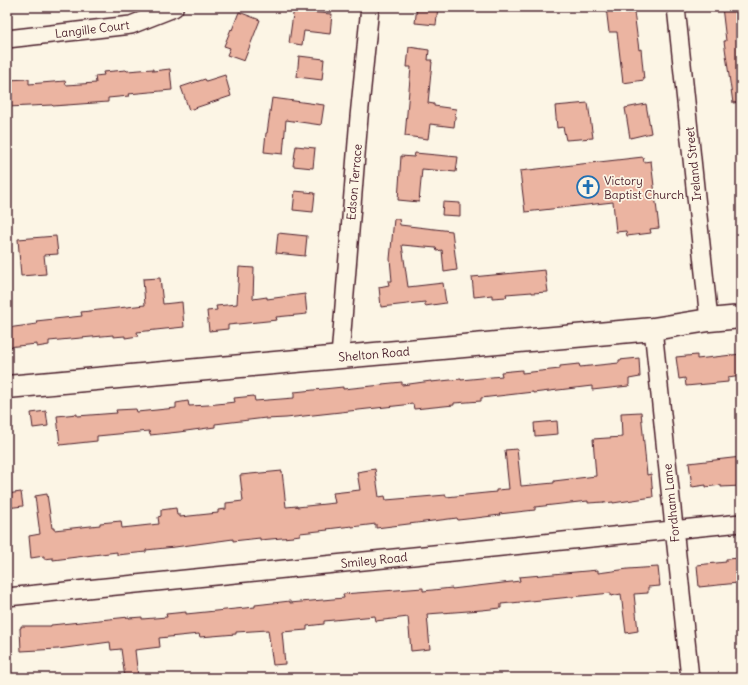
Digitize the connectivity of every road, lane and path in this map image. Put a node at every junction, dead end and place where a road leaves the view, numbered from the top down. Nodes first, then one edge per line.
1 (370, 7) edge
2 (676, 7) edge
3 (174, 8) dead end
4 (7, 40) edge
5 (741, 317) edge
6 (709, 320) junction
7 (652, 329) junction
8 (340, 357) junction
9 (7, 387) edge
10 (741, 523) edge
11 (674, 529) junction
12 (7, 597) edge
13 (690, 678) edge

1 - 8 street, Edson Terrace
2 - 6 street, Ireland Street
3 - 4 street, Langille Court
5 - 6 street, Shelton Road
6 - 7 street, Shelton Road
7 - 8 street, Shelton Road
7 - 11 street, Fordham Lane
8 - 9 street, Shelton Road
10 - 11 street, Smiley Road
11 - 12 street, Smiley Road
11 - 13 street, Fordham Lane

